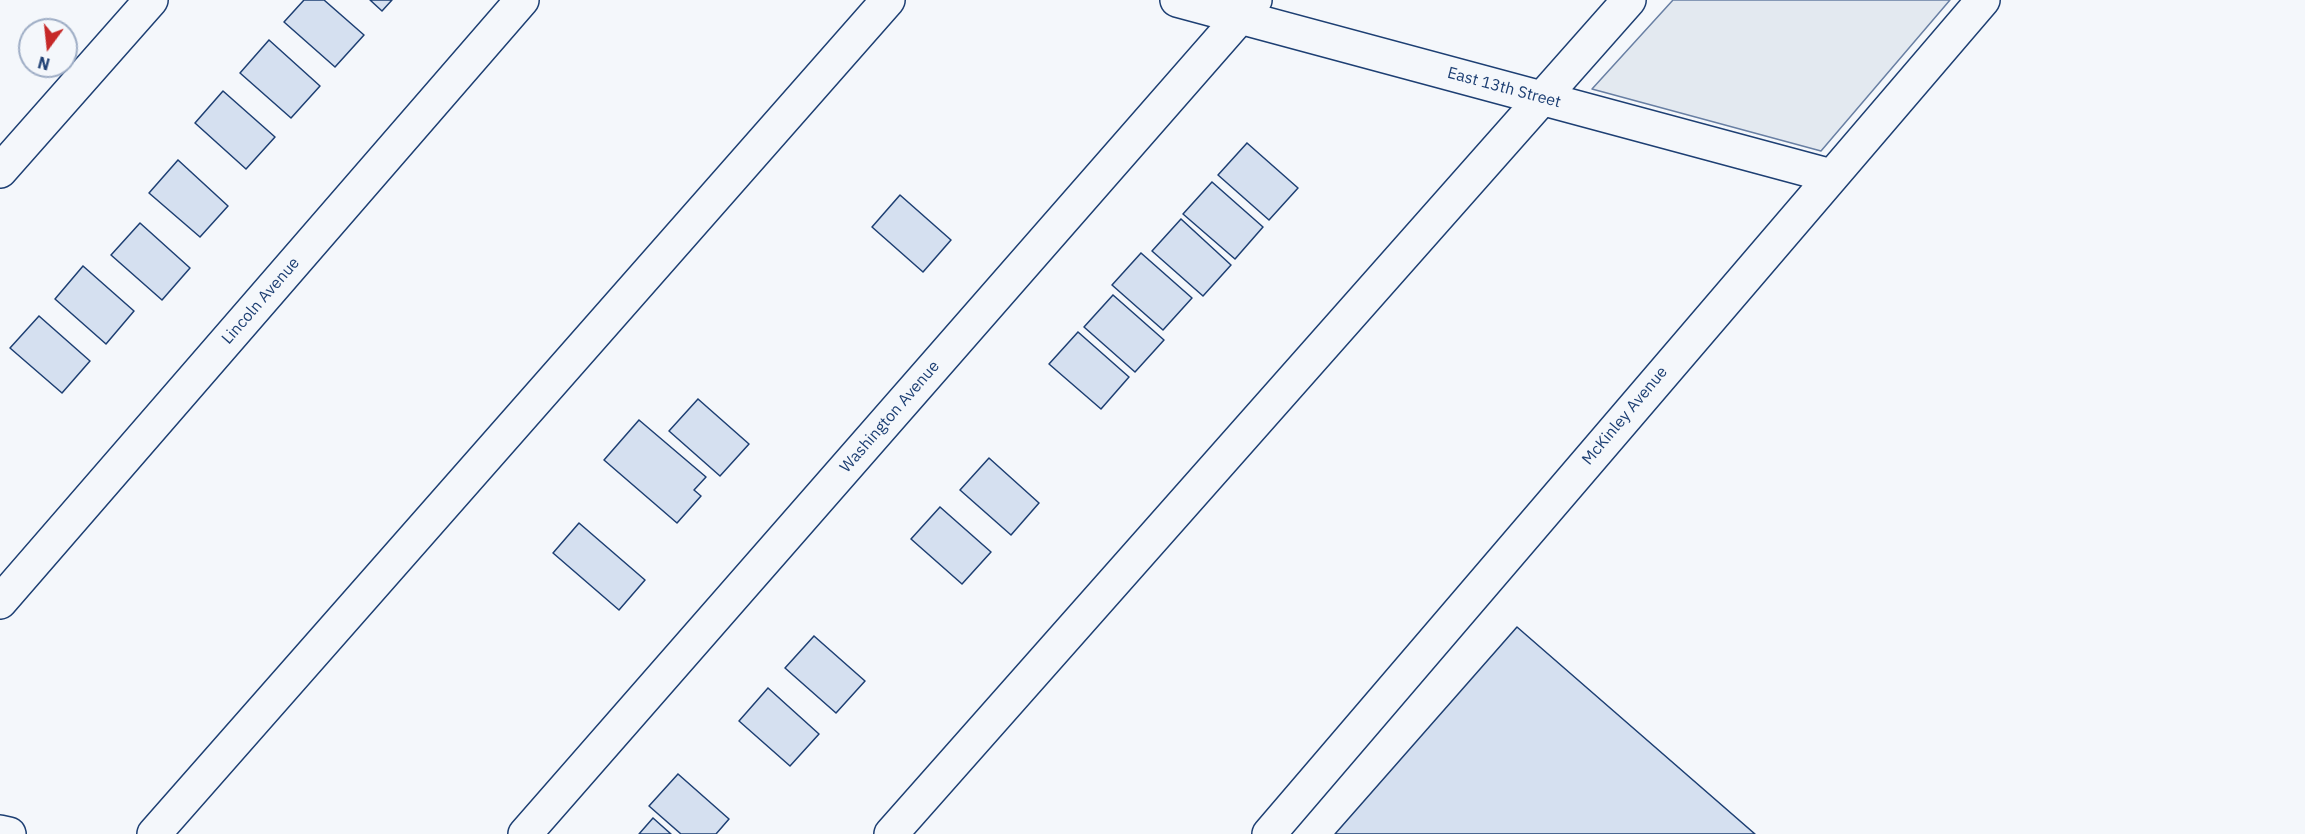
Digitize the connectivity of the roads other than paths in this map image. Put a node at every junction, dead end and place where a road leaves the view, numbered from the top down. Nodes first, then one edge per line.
1 (151, 0) edge
2 (522, 0) edge
3 (888, 0) edge
4 (1177, 0) edge
5 (1629, 0) edge
6 (1983, 0) edge
7 (1248, 9) edge
8 (1543, 98) junction
9 (0, 171) edge
10 (1831, 176) junction
11 (0, 602) edge
12 (0, 832) edge
13 (9, 834) edge
14 (154, 834) edge
15 (525, 834) edge
16 (891, 834) edge
17 (1269, 834) edge

1 - 9 street
2 - 11 street, Lincoln Avenue
3 - 14 street
4 - 7 street, East 13th Street
5 - 8 street
6 - 10 street, McKinley Avenue
7 - 8 street, East 13th Street
7 - 15 street, Washington Avenue
8 - 10 street, East 13th Street
8 - 16 street
10 - 17 street, McKinley Avenue
12 - 13 street

